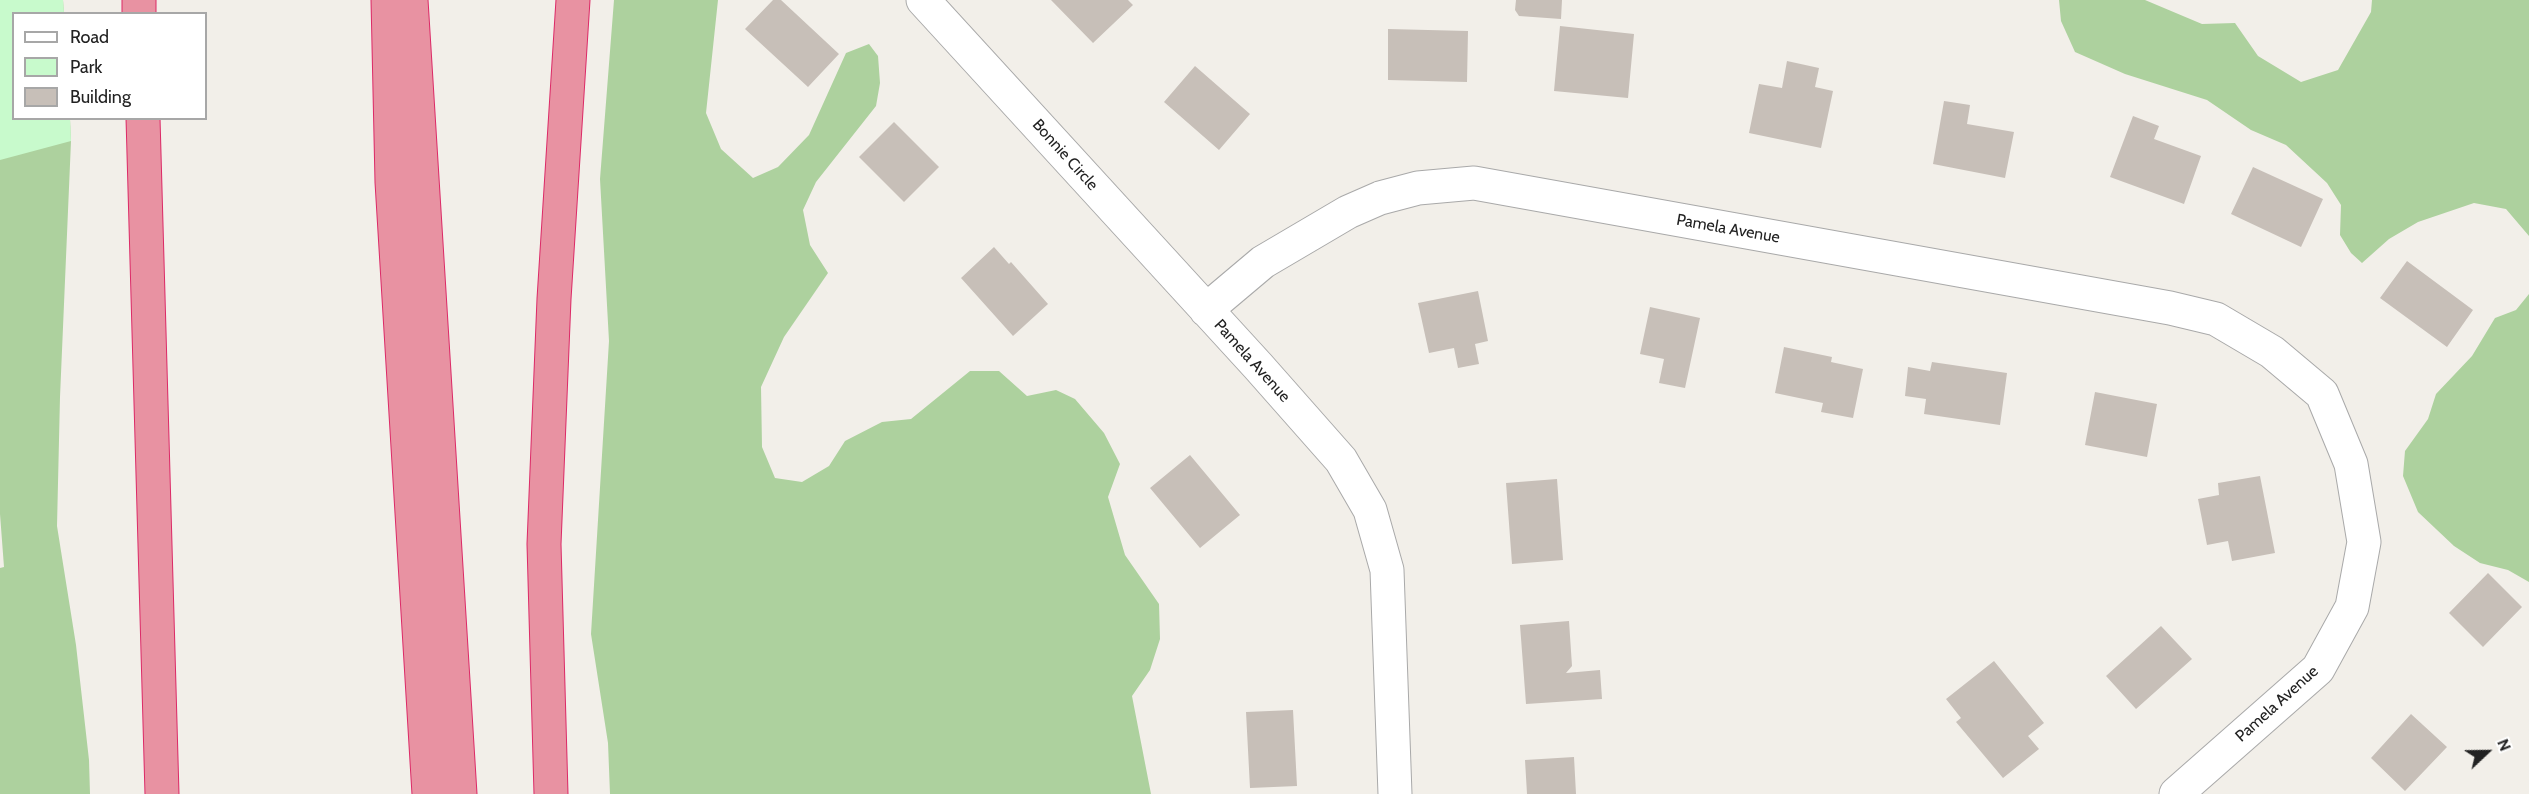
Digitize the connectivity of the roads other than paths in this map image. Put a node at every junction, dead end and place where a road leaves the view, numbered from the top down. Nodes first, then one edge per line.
1 (387, 0) edge
2 (411, 0) edge
3 (573, 0) edge
4 (923, 0) edge
5 (143, 120) edge
6 (1206, 310) junction
7 (162, 793) edge
8 (429, 794) edge
9 (460, 794) edge
10 (551, 794) edge
11 (1395, 794) edge
12 (2176, 794) edge

1 - 8 highway
2 - 9 highway
3 - 10 highway
4 - 6 street, Bonnie Circle
5 - 7 highway
6 - 11 street, Pamela Avenue
6 - 12 street, Pamela Avenue

